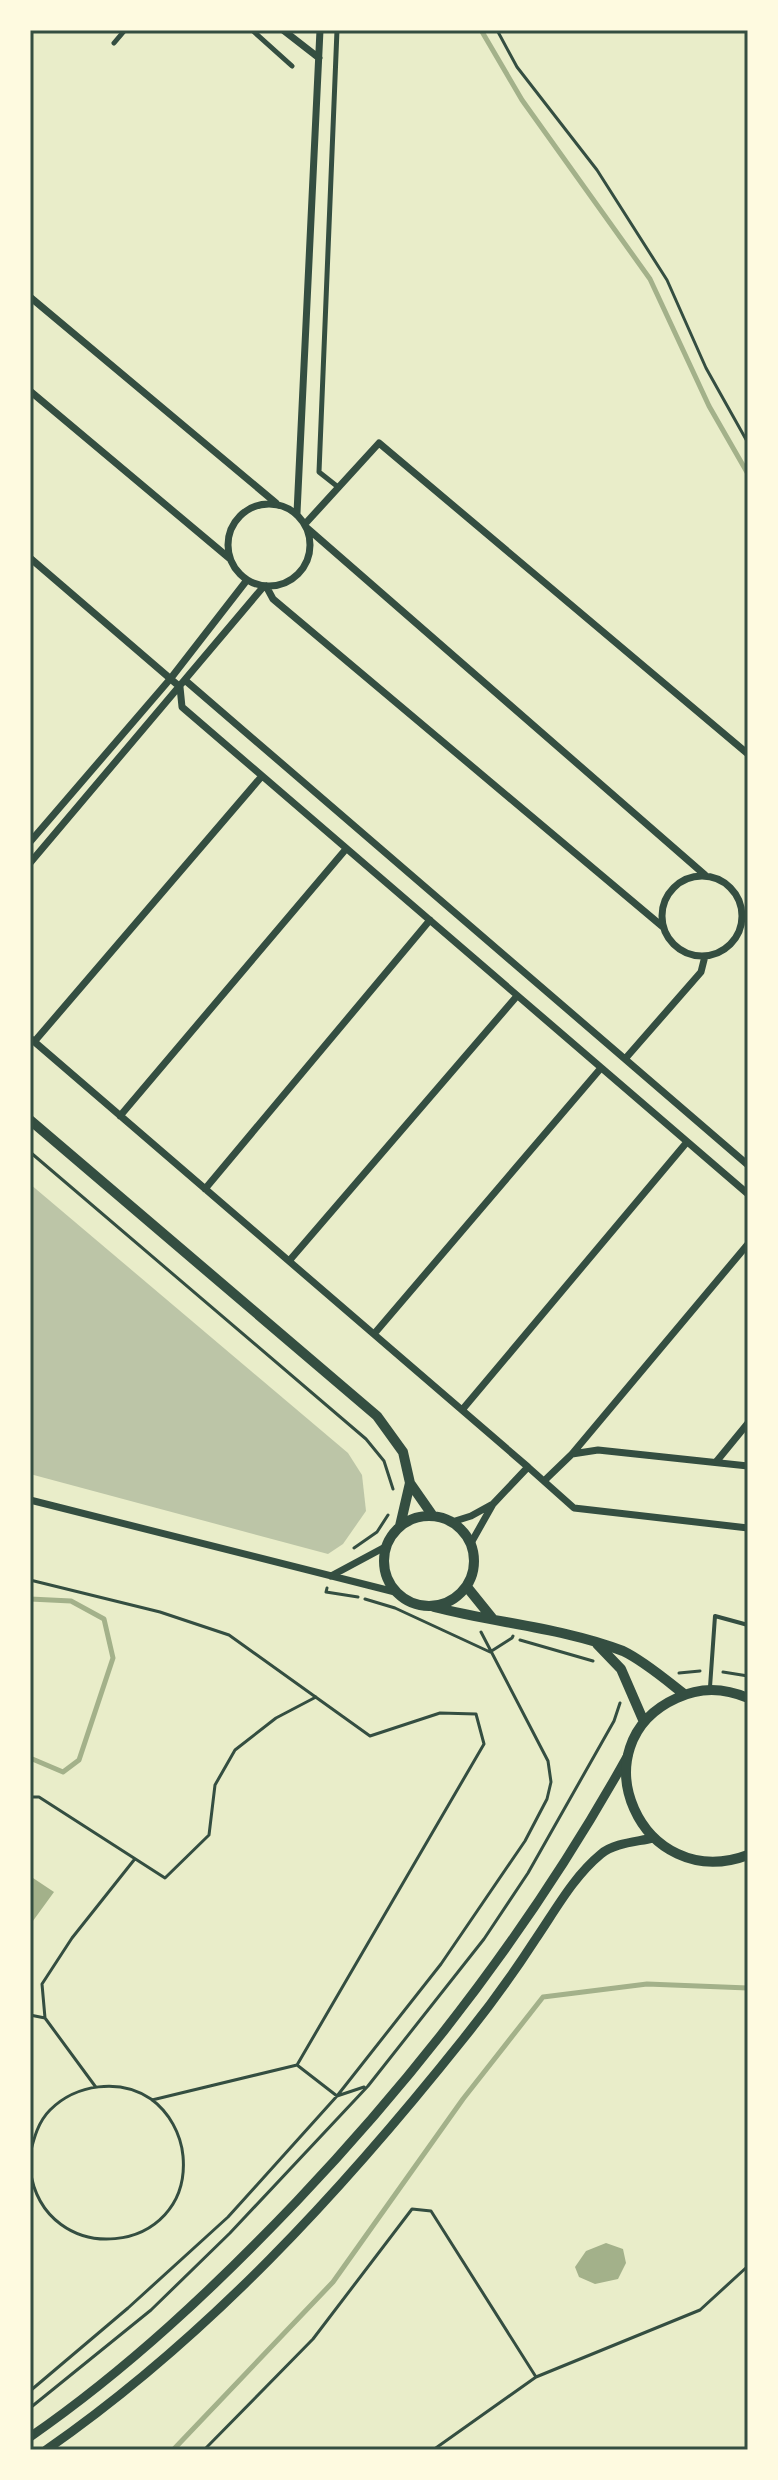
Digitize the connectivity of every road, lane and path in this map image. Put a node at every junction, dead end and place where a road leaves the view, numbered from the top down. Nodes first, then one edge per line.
1 (125, 30) edge
2 (252, 30) edge
3 (283, 30) edge
4 (320, 30) edge
5 (337, 30) edge
6 (497, 30) edge
7 (114, 43) dead end
8 (319, 58) junction
9 (292, 66) dead end
10 (30, 297) edge
11 (30, 391) edge
12 (748, 443) edge
13 (339, 488) junction
14 (276, 503) junction
15 (297, 513) junction
16 (306, 526) junction
17 (30, 558) edge
18 (229, 558) junction
19 (247, 580) junction
20 (265, 586) junction
21 (171, 678) junction
22 (183, 684) junction
23 (748, 754) edge
24 (262, 776) junction
25 (30, 842) edge
26 (346, 849) junction
27 (30, 863) edge
28 (705, 875) junction
29 (745, 912) edge
30 (430, 920) junction
31 (663, 927) junction
32 (705, 956) junction
33 (517, 996) junction
34 (32, 1040) edge
35 (625, 1059) junction
36 (601, 1068) junction
37 (120, 1116) junction
38 (30, 1120) edge
39 (687, 1142) junction
40 (30, 1152) edge
41 (748, 1165) edge
42 (205, 1189) junction
43 (748, 1194) edge
44 (748, 1244) edge
45 (289, 1261) junction
46 (374, 1334) junction
47 (462, 1410) junction
48 (748, 1423) edge
49 (572, 1454) junction
50 (716, 1462) junction
51 (748, 1466) edge
52 (528, 1467) junction
53 (544, 1481) junction
54 (410, 1483) junction
55 (393, 1497) dead end
56 (30, 1500) edge
57 (493, 1504) junction
58 (392, 1508) dead end
59 (433, 1516) junction
60 (452, 1522) junction
61 (400, 1526) junction
62 (748, 1528) edge
63 (471, 1543) junction
64 (385, 1547) junction
65 (350, 1551) dead end
66 (331, 1576) junction
67 (30, 1580) edge
68 (467, 1587) junction
69 (395, 1592) junction
70 (434, 1607) junction
71 (474, 1618) junction
72 (492, 1618) junction
73 (748, 1625) edge
74 (596, 1643) junction
75 (490, 1652) junction
76 (602, 1668) dead end
77 (710, 1690) junction
78 (684, 1694) junction
79 (316, 1697) junction
80 (748, 1698) edge
81 (620, 1703) dead end
82 (644, 1722) junction
83 (628, 1755) junction
84 (30, 1797) edge
85 (653, 1838) junction
86 (748, 1855) edge
87 (135, 1859) junction
88 (30, 2015) edge
89 (45, 2018) junction
90 (297, 2065) junction
91 (95, 2086) junction
92 (368, 2086) junction
93 (337, 2096) junction
94 (152, 2100) junction
95 (30, 2154) edge
96 (30, 2169) edge
97 (748, 2266) edge
98 (536, 2377) junction
99 (30, 2391) edge
100 (30, 2408) edge
101 (30, 2437) edge
102 (46, 2450) edge
103 (204, 2450) edge
104 (433, 2450) edge

1 - 7 street
2 - 9 street
3 - 8 street
4 - 8 street
5 - 13 street
6 - 12 path
8 - 15 street
10 - 14 street
11 - 18 street
13 - 16 street
13 - 23 street
14 - 15 street
14 - 18 street
15 - 16 street
16 - 20 street
16 - 28 street
17 - 21 street
18 - 19 street
19 - 20 street
19 - 21 street
20 - 22 street
20 - 31 street
21 - 22 street
21 - 25 street
22 - 24 street
22 - 27 street
22 - 35 street
24 - 26 street
24 - 34 street
26 - 30 street
26 - 37 street
28 - 29 street
28 - 31 street
29 - 32 street
30 - 33 street
30 - 42 street
31 - 32 street
32 - 35 street
33 - 36 street
33 - 45 street
34 - 37 street
35 - 41 street
36 - 39 street
36 - 46 street
37 - 42 street
38 - 54 main road
39 - 43 street
39 - 47 street
40 - 55 path
42 - 45 street
44 - 49 street
45 - 46 street
46 - 47 street
47 - 52 street
48 - 50 street
49 - 50 street
49 - 53 street
50 - 51 street
52 - 53 street
52 - 57 street
53 - 62 street
54 - 59 main road
54 - 61 main road
56 - 66 street
57 - 60 street
57 - 63 street
58 - 65 path
59 - 60 main road
59 - 61 main road
60 - 63 main road
61 - 64 main road
63 - 68 main road
64 - 66 street
64 - 69 main road
66 - 69 street
66 - 75 path
67 - 79 path
68 - 70 main road
68 - 72 main road
69 - 70 main road
70 - 71 main road
71 - 72 main road
71 - 75 path
72 - 74 main road
73 - 77 lane
74 - 78 main road
74 - 82 main road
75 - 76 path
75 - 93 path
77 - 78 main road
77 - 80 main road
78 - 82 main road
79 - 87 path
79 - 90 path
81 - 92 path
82 - 83 main road
83 - 85 main road
83 - 101 street
84 - 87 path
85 - 86 main road
85 - 102 street
87 - 89 path
88 - 89 path
89 - 91 path
90 - 93 path
90 - 94 path
91 - 94 path
91 - 95 path
92 - 93 path
92 - 100 path
93 - 99 path
94 - 96 path
97 - 98 path
98 - 103 path
98 - 104 path

